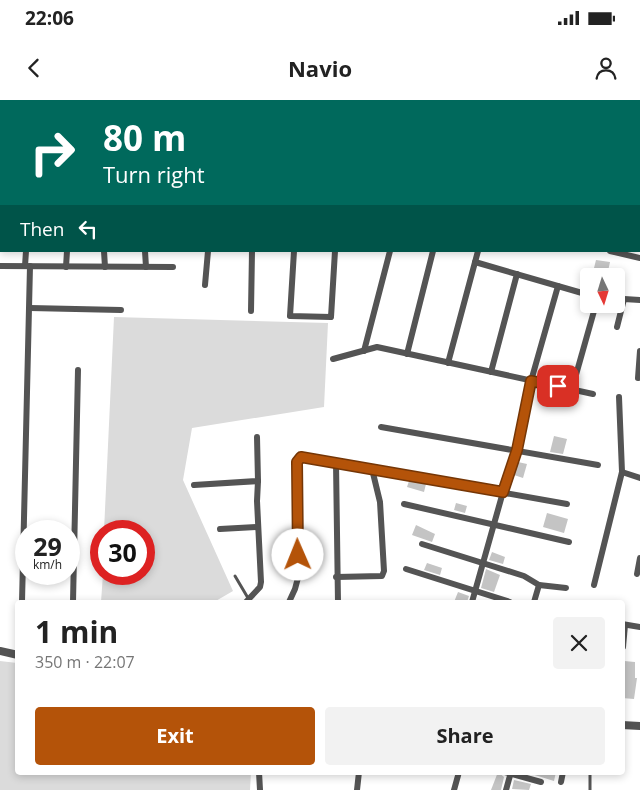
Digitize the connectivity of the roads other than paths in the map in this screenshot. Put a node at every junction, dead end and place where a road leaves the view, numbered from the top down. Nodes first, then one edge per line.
1 (26, 252) edge
2 (66, 252) edge
3 (104, 252) edge
4 (146, 252) edge
5 (208, 252) edge
6 (252, 252) edge
7 (294, 252) edge
8 (335, 252) edge
9 (390, 252) edge
10 (433, 252) edge
11 (478, 252) edge
12 (614, 252) edge
13 (640, 258) edge
14 (475, 262) junction
15 (0, 266) edge
16 (28, 266) junction
17 (66, 266) junction
18 (105, 267) junction
19 (146, 267) junction
20 (173, 267) dead end
21 (517, 274) junction
22 (205, 285) dead end
23 (558, 286) junction
24 (580, 292) edge
25 (640, 300) edge
26 (30, 308) junction
27 (121, 310) dead end
28 (251, 311) dead end
29 (593, 313) edge
30 (617, 327) dead end
31 (364, 351) junction
32 (640, 351) edge
33 (407, 354) junction
34 (333, 359) dead end
35 (448, 363) junction
36 (78, 370) dead end
37 (491, 372) junction
38 (638, 378) dead end
39 (531, 381) junction
40 (572, 389) junction
41 (593, 394) dead end
42 (619, 397) dead end
43 (381, 427) dead end
44 (257, 436) dead end
45 (517, 450) junction
46 (336, 463) junction
47 (598, 465) dead end
48 (372, 469) junction
49 (622, 472) junction
50 (640, 478) edge
51 (258, 481) junction
52 (194, 485) dead end
53 (503, 492) junction
54 (404, 504) dead end
55 (566, 504) dead end
56 (493, 525) junction
57 (258, 527) junction
58 (220, 529) dead end
59 (569, 542) dead end
60 (422, 544) dead end
61 (640, 558) edge
62 (482, 563) junction
63 (406, 569) dead end
64 (637, 574) dead end
65 (235, 576) dead end
66 (336, 576) junction
67 (594, 585) dead end
68 (539, 586) junction
69 (566, 588) dead end
70 (474, 591) junction
71 (22, 600) edge
72 (73, 600) edge
73 (247, 600) edge
74 (289, 600) edge
75 (338, 600) edge
76 (472, 600) edge
77 (503, 600) edge
78 (535, 600) edge
79 (625, 625) edge
80 (640, 627) edge
81 (0, 651) edge
82 (15, 654) edge
83 (625, 725) edge
84 (640, 726) edge
85 (259, 775) edge
86 (359, 775) edge
87 (458, 775) edge
88 (509, 775) edge
89 (516, 775) edge
90 (562, 775) edge
91 (590, 775) edge
92 (541, 782) dead end
93 (561, 782) dead end
94 (260, 790) edge
95 (357, 790) edge
96 (454, 790) edge
97 (506, 790) edge
98 (590, 790) edge

1 - 16 street
2 - 17 street
3 - 18 street
4 - 19 street
5 - 22 street
6 - 28 street
7 - 8 street
9 - 31 street
10 - 33 street
11 - 14 street
12 - 13 street
14 - 21 street
14 - 35 street
15 - 16 street
16 - 17 street
16 - 26 street
17 - 18 street
18 - 19 street
19 - 20 street
21 - 23 street
21 - 37 street
23 - 24 street
23 - 39 street
25 - 30 street
26 - 27 street
26 - 71 street
29 - 40 street
31 - 33 street
31 - 34 street
32 - 38 street
33 - 35 street
35 - 37 street
36 - 72 street
37 - 39 street
39 - 40 street
39 - 45 street
40 - 41 street
42 - 49 street
43 - 45 street
44 - 51 street
45 - 47 street
45 - 53 street
46 - 48 street
46 - 66 street
46 - 74 street
48 - 53 street
48 - 66 street
49 - 50 street
49 - 67 street
51 - 52 street
51 - 57 street
53 - 55 street
53 - 56 street
54 - 56 street
56 - 59 street
56 - 62 street
57 - 58 street
57 - 73 street
60 - 62 street
61 - 64 street
62 - 68 street
62 - 70 street
63 - 70 street
65 - 73 lane
66 - 75 street
68 - 69 street
68 - 78 street
70 - 76 street
70 - 77 street
79 - 80 street
81 - 82 street
83 - 84 street
85 - 94 street
86 - 95 street
87 - 96 street
88 - 97 street
89 - 92 street
90 - 93 street
91 - 98 lane

